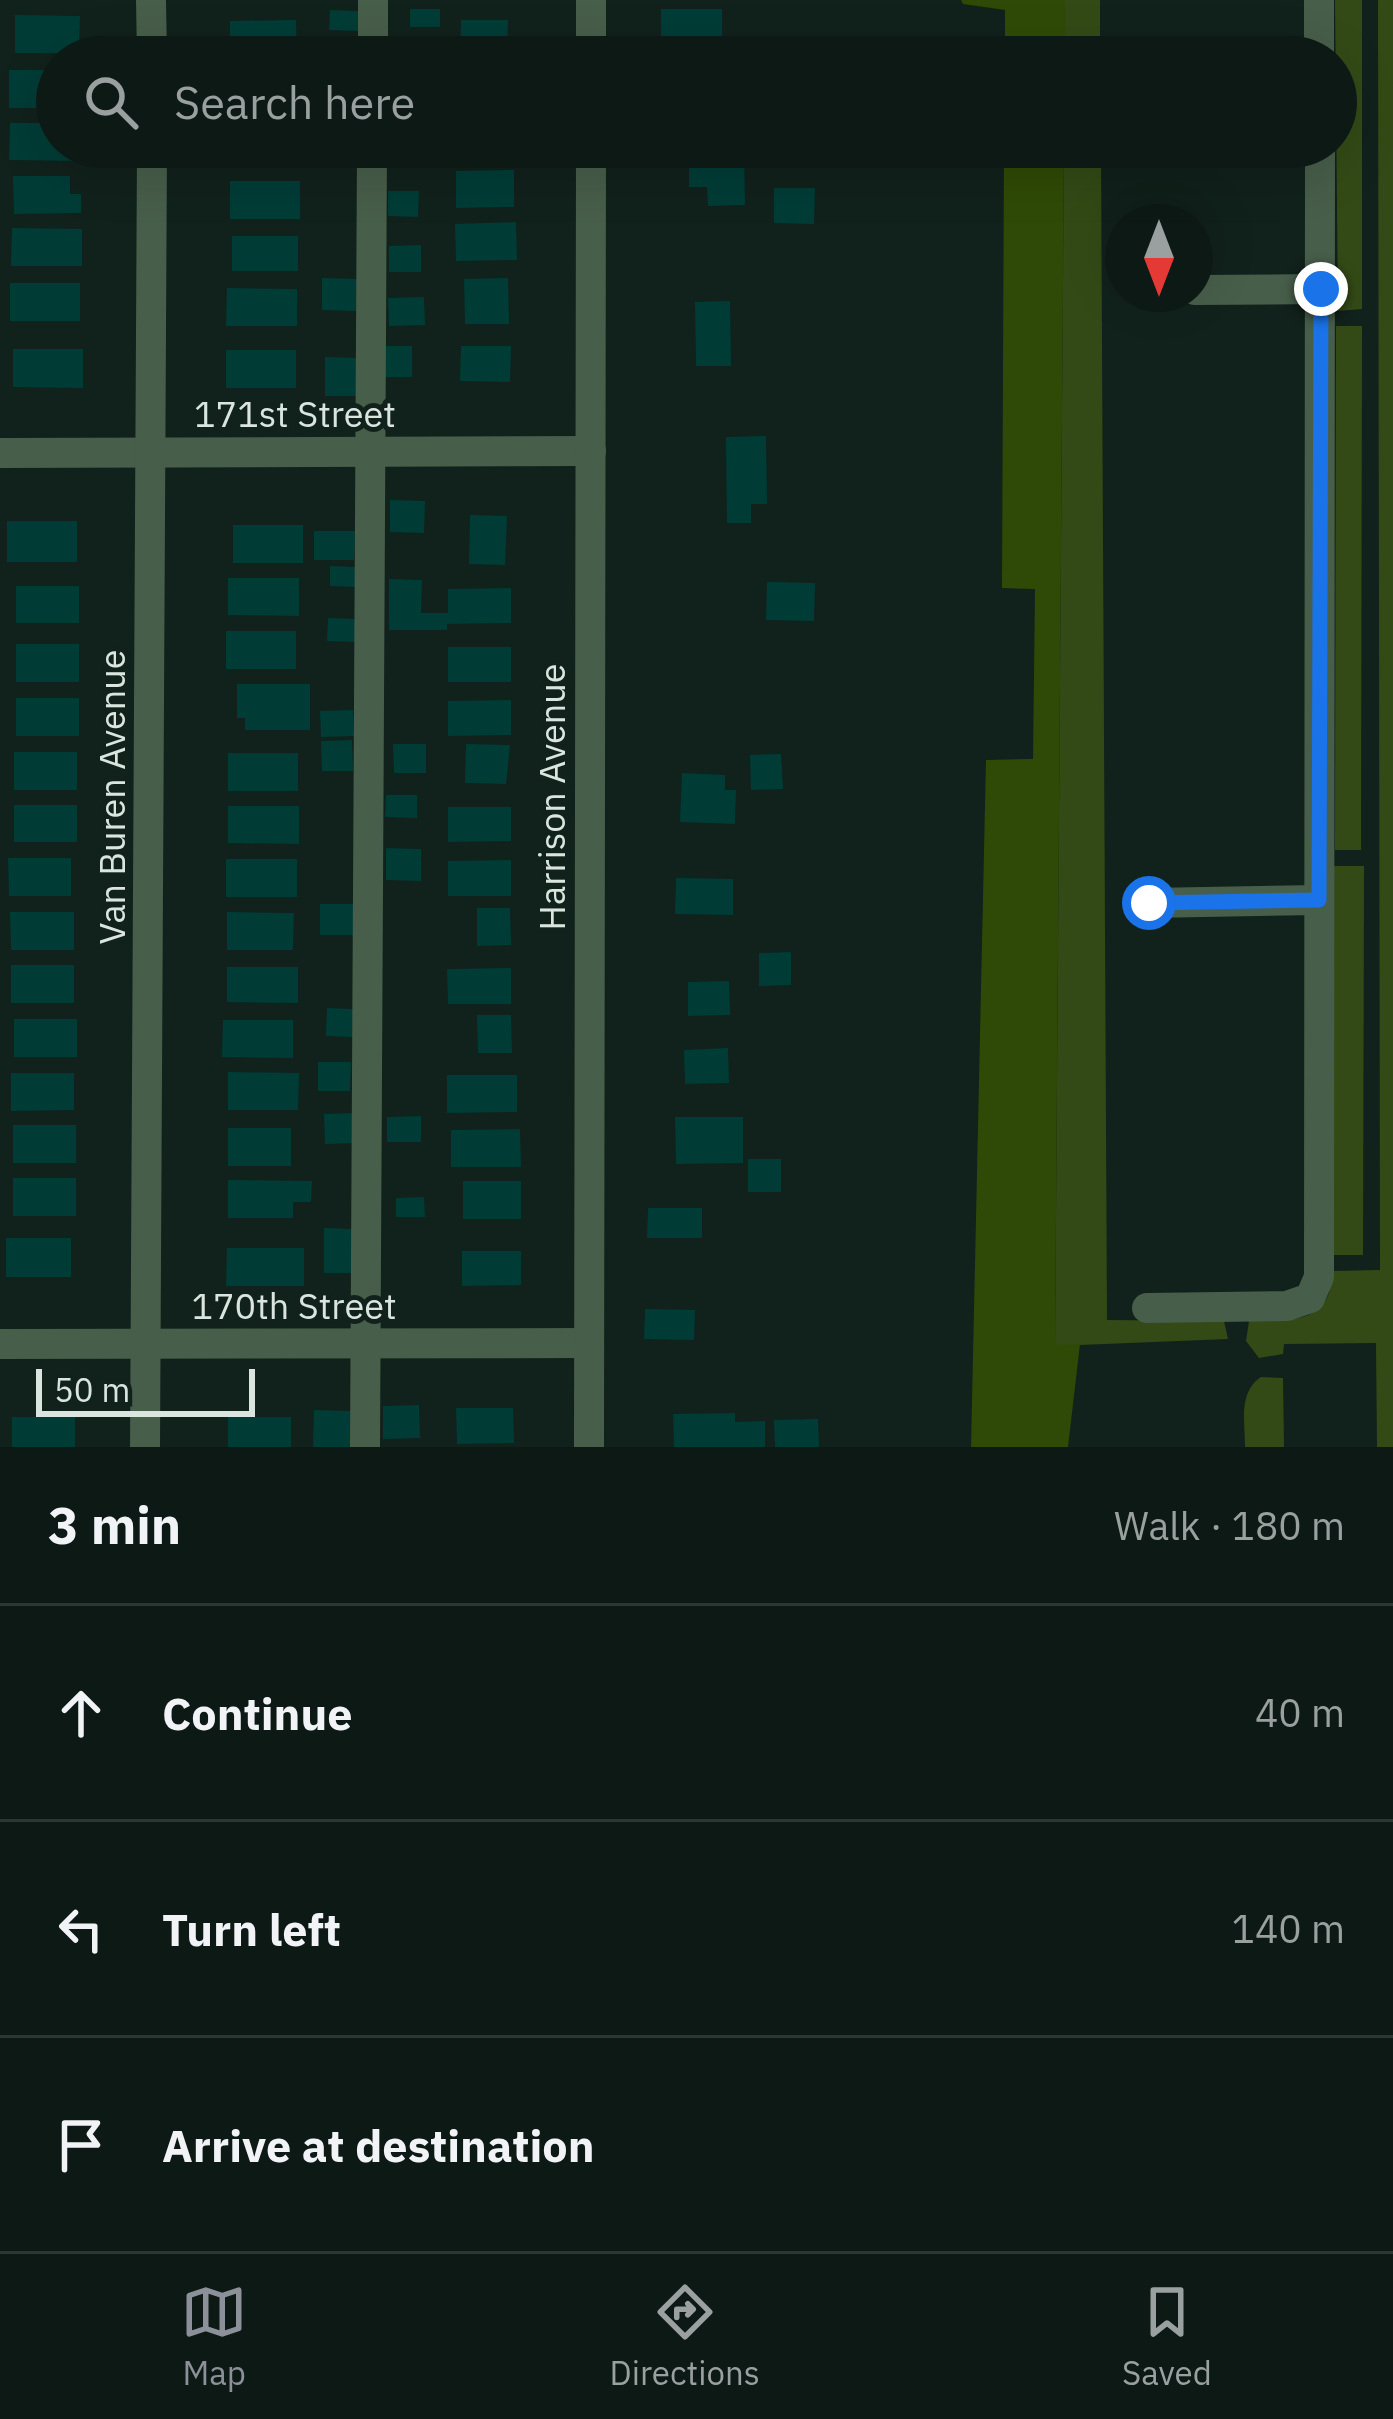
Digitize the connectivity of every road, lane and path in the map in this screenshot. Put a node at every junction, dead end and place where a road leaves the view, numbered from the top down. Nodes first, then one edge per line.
1 (152, 0) edge
2 (373, 0) edge
3 (592, 0) edge
4 (1318, 0) edge
5 (152, 36) edge
6 (373, 36) edge
7 (591, 36) edge
8 (1319, 36) edge
9 (152, 168) edge
10 (373, 168) edge
11 (591, 168) edge
12 (1320, 168) edge
13 (1321, 289) junction
14 (1213, 290) edge
15 (591, 451) junction
16 (153, 452) junction
17 (372, 452) junction
18 (0, 453) edge
19 (1319, 900) junction
20 (1149, 903) dead end
21 (1147, 1308) dead end
22 (365, 1343) junction
23 (589, 1343) junction
24 (0, 1344) edge
25 (146, 1344) junction
26 (145, 1447) edge
27 (365, 1447) edge
28 (589, 1447) edge

1 - 5 street
2 - 6 street
3 - 7 street
4 - 8 street
9 - 16 street, Van Buren Avenue
10 - 17 street
11 - 15 street, Harrison Avenue
12 - 13 street
13 - 14 street
13 - 19 street
15 - 17 street, 171st Street
15 - 23 street, Harrison Avenue
16 - 17 street, 171st Street
16 - 18 street, 171st Street
16 - 25 street, Van Buren Avenue
17 - 22 street
19 - 20 street
19 - 21 street
22 - 23 street, 170th Street
22 - 25 street, 170th Street
22 - 27 street
23 - 28 street, Harrison Avenue
24 - 25 street, 170th Street
25 - 26 street, Van Buren Avenue

